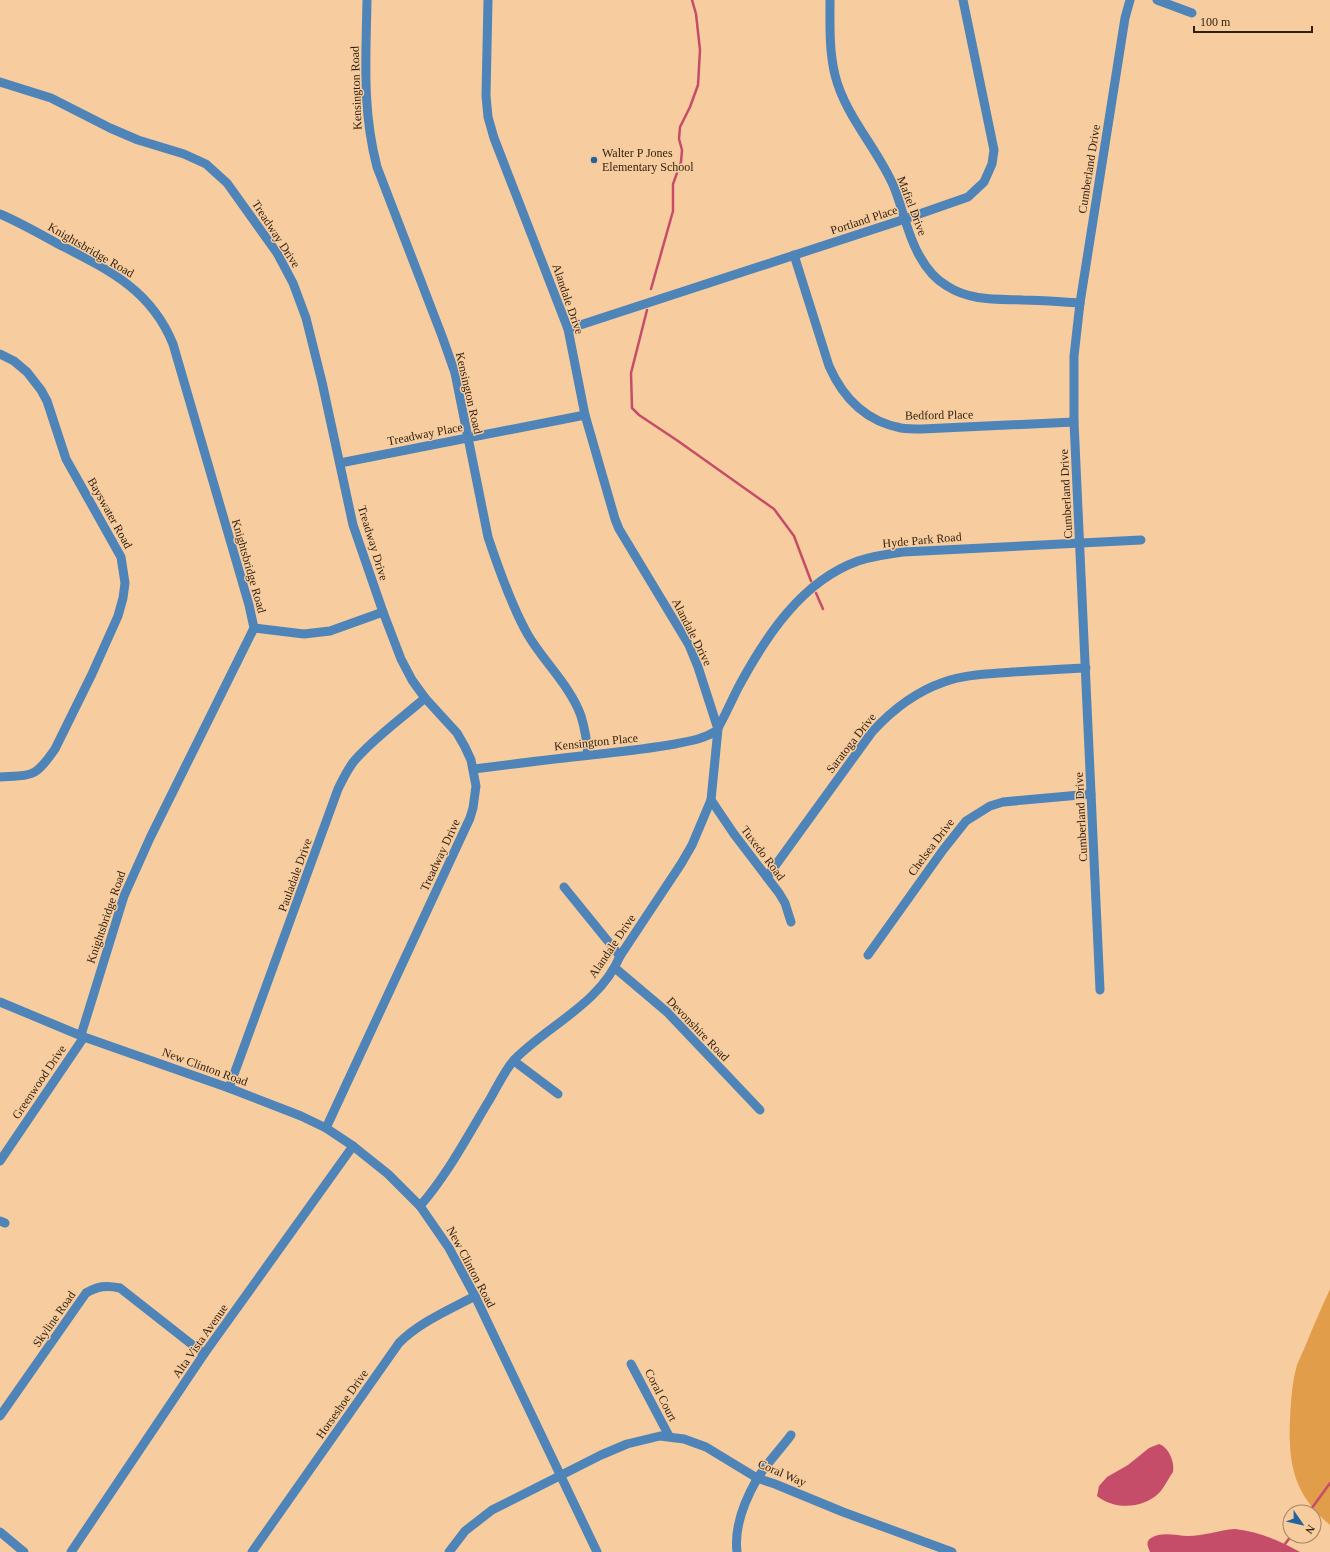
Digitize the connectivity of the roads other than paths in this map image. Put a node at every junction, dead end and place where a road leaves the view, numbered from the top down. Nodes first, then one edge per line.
1 (368, 0) edge
2 (488, 0) edge
3 (830, 0) edge
4 (963, 0) edge
5 (1130, 0) edge
6 (1157, 0) edge
7 (1192, 13) dead end
8 (0, 82) edge
9 (0, 214) edge
10 (905, 219) junction
11 (794, 255) junction
12 (1080, 303) junction
13 (568, 329) junction
14 (0, 354) edge
15 (585, 415) junction
16 (1074, 422) junction
17 (467, 437) junction
18 (340, 463) junction
19 (1141, 540) dead end
20 (1080, 544) junction
21 (383, 612) junction
22 (254, 628) junction
23 (1086, 668) junction
24 (425, 698) junction
25 (718, 729) junction
26 (588, 755) junction
27 (474, 768) junction
28 (0, 777) edge
29 (1092, 794) junction
30 (711, 800) junction
31 (767, 877) junction
32 (564, 887) dead end
33 (791, 922) dead end
34 (868, 955) dead end
35 (620, 956) junction
36 (615, 968) junction
37 (1100, 990) dead end
38 (0, 1002) edge
39 (82, 1036) junction
40 (514, 1061) junction
41 (229, 1088) junction
42 (558, 1094) dead end
43 (760, 1110) dead end
44 (326, 1128) junction
45 (353, 1146) junction
46 (0, 1160) edge
47 (420, 1206) junction
48 (475, 1296) junction
49 (204, 1354) junction
50 (631, 1364) dead end
51 (0, 1416) edge
52 (791, 1435) dead end
53 (668, 1436) junction
54 (560, 1476) junction
55 (757, 1478) junction
56 (0, 1532) edge
57 (24, 1552) edge
58 (71, 1552) edge
59 (252, 1552) edge
60 (450, 1552) edge
61 (597, 1552) edge
62 (736, 1552) edge
63 (952, 1552) edge

1 - 17 street, Kensington Road
2 - 13 street, Alandale Drive
3 - 10 street, Mafiel Drive
4 - 10 street, Portland Place
5 - 12 street, Cumberland Drive
6 - 7 street
8 - 18 street, Treadway Drive
9 - 22 street, Knightsbridge Road
10 - 11 street, Portland Place
10 - 12 street, Mafiel Drive
11 - 13 street, Portland Place
11 - 16 street, Bedford Place
12 - 16 street, Cumberland Drive
13 - 15 street, Alandale Drive
14 - 28 street, Bayswater Road
15 - 17 street, Treadway Place
15 - 25 street, Alandale Drive
16 - 20 street, Cumberland Drive
17 - 18 street, Treadway Place
17 - 26 street, Kensington Road
18 - 21 street, Treadway Drive
19 - 20 street, Hyde Park Road
20 - 23 street, Cumberland Drive
20 - 25 street, Hyde Park Road
21 - 22 street
21 - 24 street, Treadway Drive
22 - 39 street, Knightsbridge Road
23 - 29 street, Cumberland Drive
23 - 31 street, Saratoga Drive
24 - 27 street, Treadway Drive
24 - 41 street, Pauladale Drive
25 - 26 street, Kensington Place
25 - 30 street, Alandale Drive
26 - 27 street, Kensington Place
27 - 44 street, Treadway Drive
29 - 34 street, Chelsea Drive
29 - 37 street, Cumberland Drive
30 - 31 street, Tuxedo Road
30 - 35 street, Alandale Drive
31 - 33 street, Tuxedo Road
32 - 35 street
35 - 36 street, Alandale Drive
36 - 40 street, Alandale Drive
36 - 43 street, Devonshire Road
38 - 39 street, New Clinton Road
39 - 41 street, New Clinton Road
39 - 46 street, Greenwood Drive
40 - 42 street
40 - 47 street, Alandale Drive
41 - 44 street, New Clinton Road
44 - 45 street, New Clinton Road
45 - 47 street, New Clinton Road
45 - 49 street, Alta Vista Avenue
47 - 48 street, New Clinton Road
48 - 54 street, New Clinton Road
48 - 59 street, Horseshoe Drive
49 - 51 street, Skyline Road
49 - 58 street, Alta Vista Avenue
50 - 53 street, Coral Court
52 - 55 street
53 - 54 street, Coral Way
53 - 55 street, Coral Way
54 - 60 street
54 - 61 street, New Clinton Road
55 - 62 street
55 - 63 street, Coral Way
56 - 57 street

